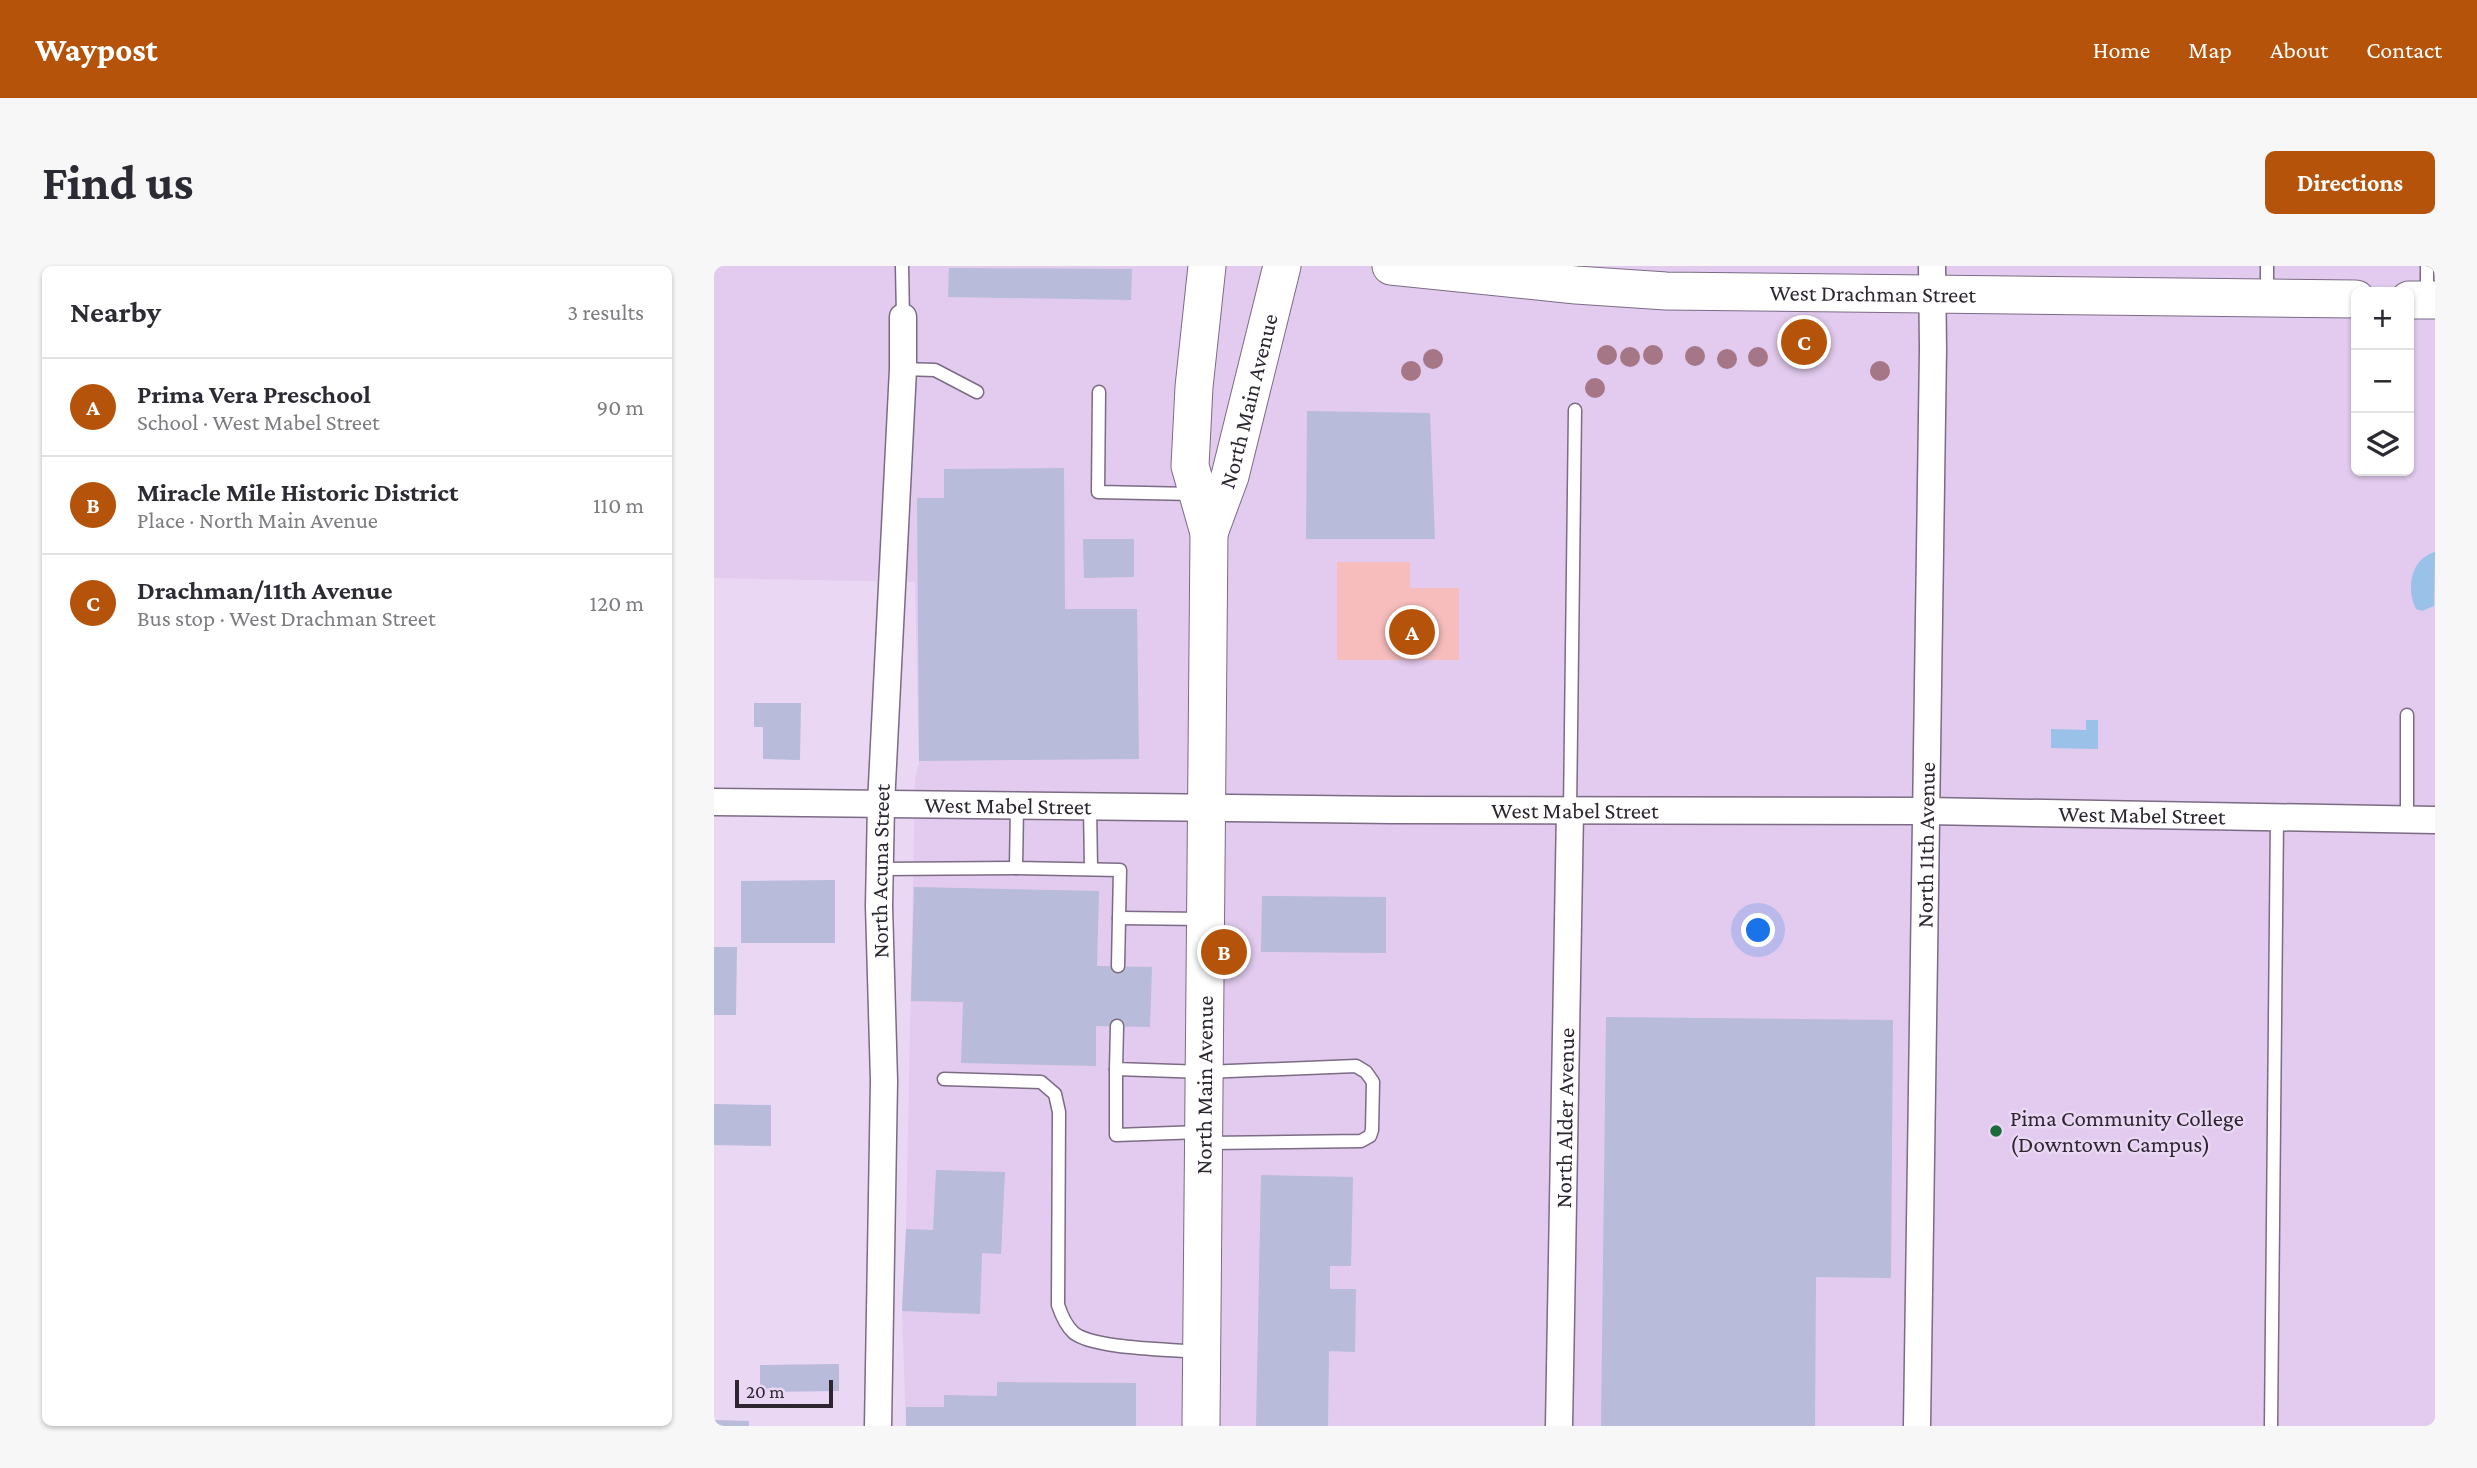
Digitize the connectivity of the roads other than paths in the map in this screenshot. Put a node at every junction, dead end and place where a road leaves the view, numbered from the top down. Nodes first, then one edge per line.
1 (902, 266) edge
2 (1207, 266) edge
3 (1282, 266) edge
4 (1391, 266) edge
5 (1426, 268) edge
6 (1933, 280) edge
7 (2267, 282) edge
8 (2351, 298) edge
9 (903, 317) joint
10 (904, 369) junction
11 (977, 392) dead end
12 (1100, 392) dead end
13 (1575, 410) dead end
14 (1198, 495) junction
15 (1209, 533) junction
16 (2407, 715) dead end
17 (714, 802) edge
18 (881, 804) junction
19 (1017, 806) junction
20 (1090, 806) junction
21 (1207, 808) junction
22 (1570, 811) junction
23 (1926, 811) junction
24 (2277, 818) junction
25 (2407, 820) junction
26 (2435, 820) edge
27 (1016, 868) junction
28 (880, 869) junction
29 (1091, 869) junction
30 (1119, 918) junction
31 (1206, 919) junction
32 (1118, 966) dead end
33 (1117, 1026) dead end
34 (1116, 1069) junction
35 (1205, 1072) junction
36 (944, 1079) dead end
37 (1204, 1138) junction
38 (1202, 1352) junction
39 (878, 1426) edge
40 (1201, 1426) edge
41 (1559, 1426) edge
42 (1917, 1426) edge
43 (2271, 1426) edge

1 - 9 lane
2 - 14 main road, North Main Avenue
3 - 15 main road, North Main Avenue
4 - 5 main road, West Drachman Street
5 - 6 main road, West Drachman Street
6 - 7 main road, West Drachman Street
6 - 23 street, North 11th Avenue
7 - 8 main road, West Drachman Street
9 - 10 street, North Acuna Street
10 - 11 lane
10 - 18 street, North Acuna Street
12 - 14 lane
13 - 22 lane
14 - 15 main road, North Main Avenue
15 - 21 main road, North Main Avenue
16 - 25 lane
17 - 18 street, West Mabel Street
18 - 19 street, West Mabel Street
18 - 28 street, North Acuna Street
19 - 20 street, West Mabel Street
19 - 27 lane
20 - 21 street, West Mabel Street
20 - 29 lane
21 - 22 street, West Mabel Street
21 - 31 main road, North Main Avenue
22 - 23 street, West Mabel Street
22 - 41 street, North Alder Avenue
23 - 24 street, West Mabel Street
23 - 42 street, North 11th Avenue
24 - 25 street, West Mabel Street
24 - 43 lane
25 - 26 street, West Mabel Street
27 - 28 lane
27 - 29 lane
28 - 39 street, North Acuna Street
29 - 30 lane
30 - 31 lane
30 - 32 lane
31 - 35 main road, North Main Avenue
33 - 34 lane
34 - 35 lane
34 - 37 lane
35 - 37 main road, North Main Avenue
35 - 37 lane
36 - 38 lane
37 - 38 main road, North Main Avenue
38 - 40 main road, North Main Avenue

